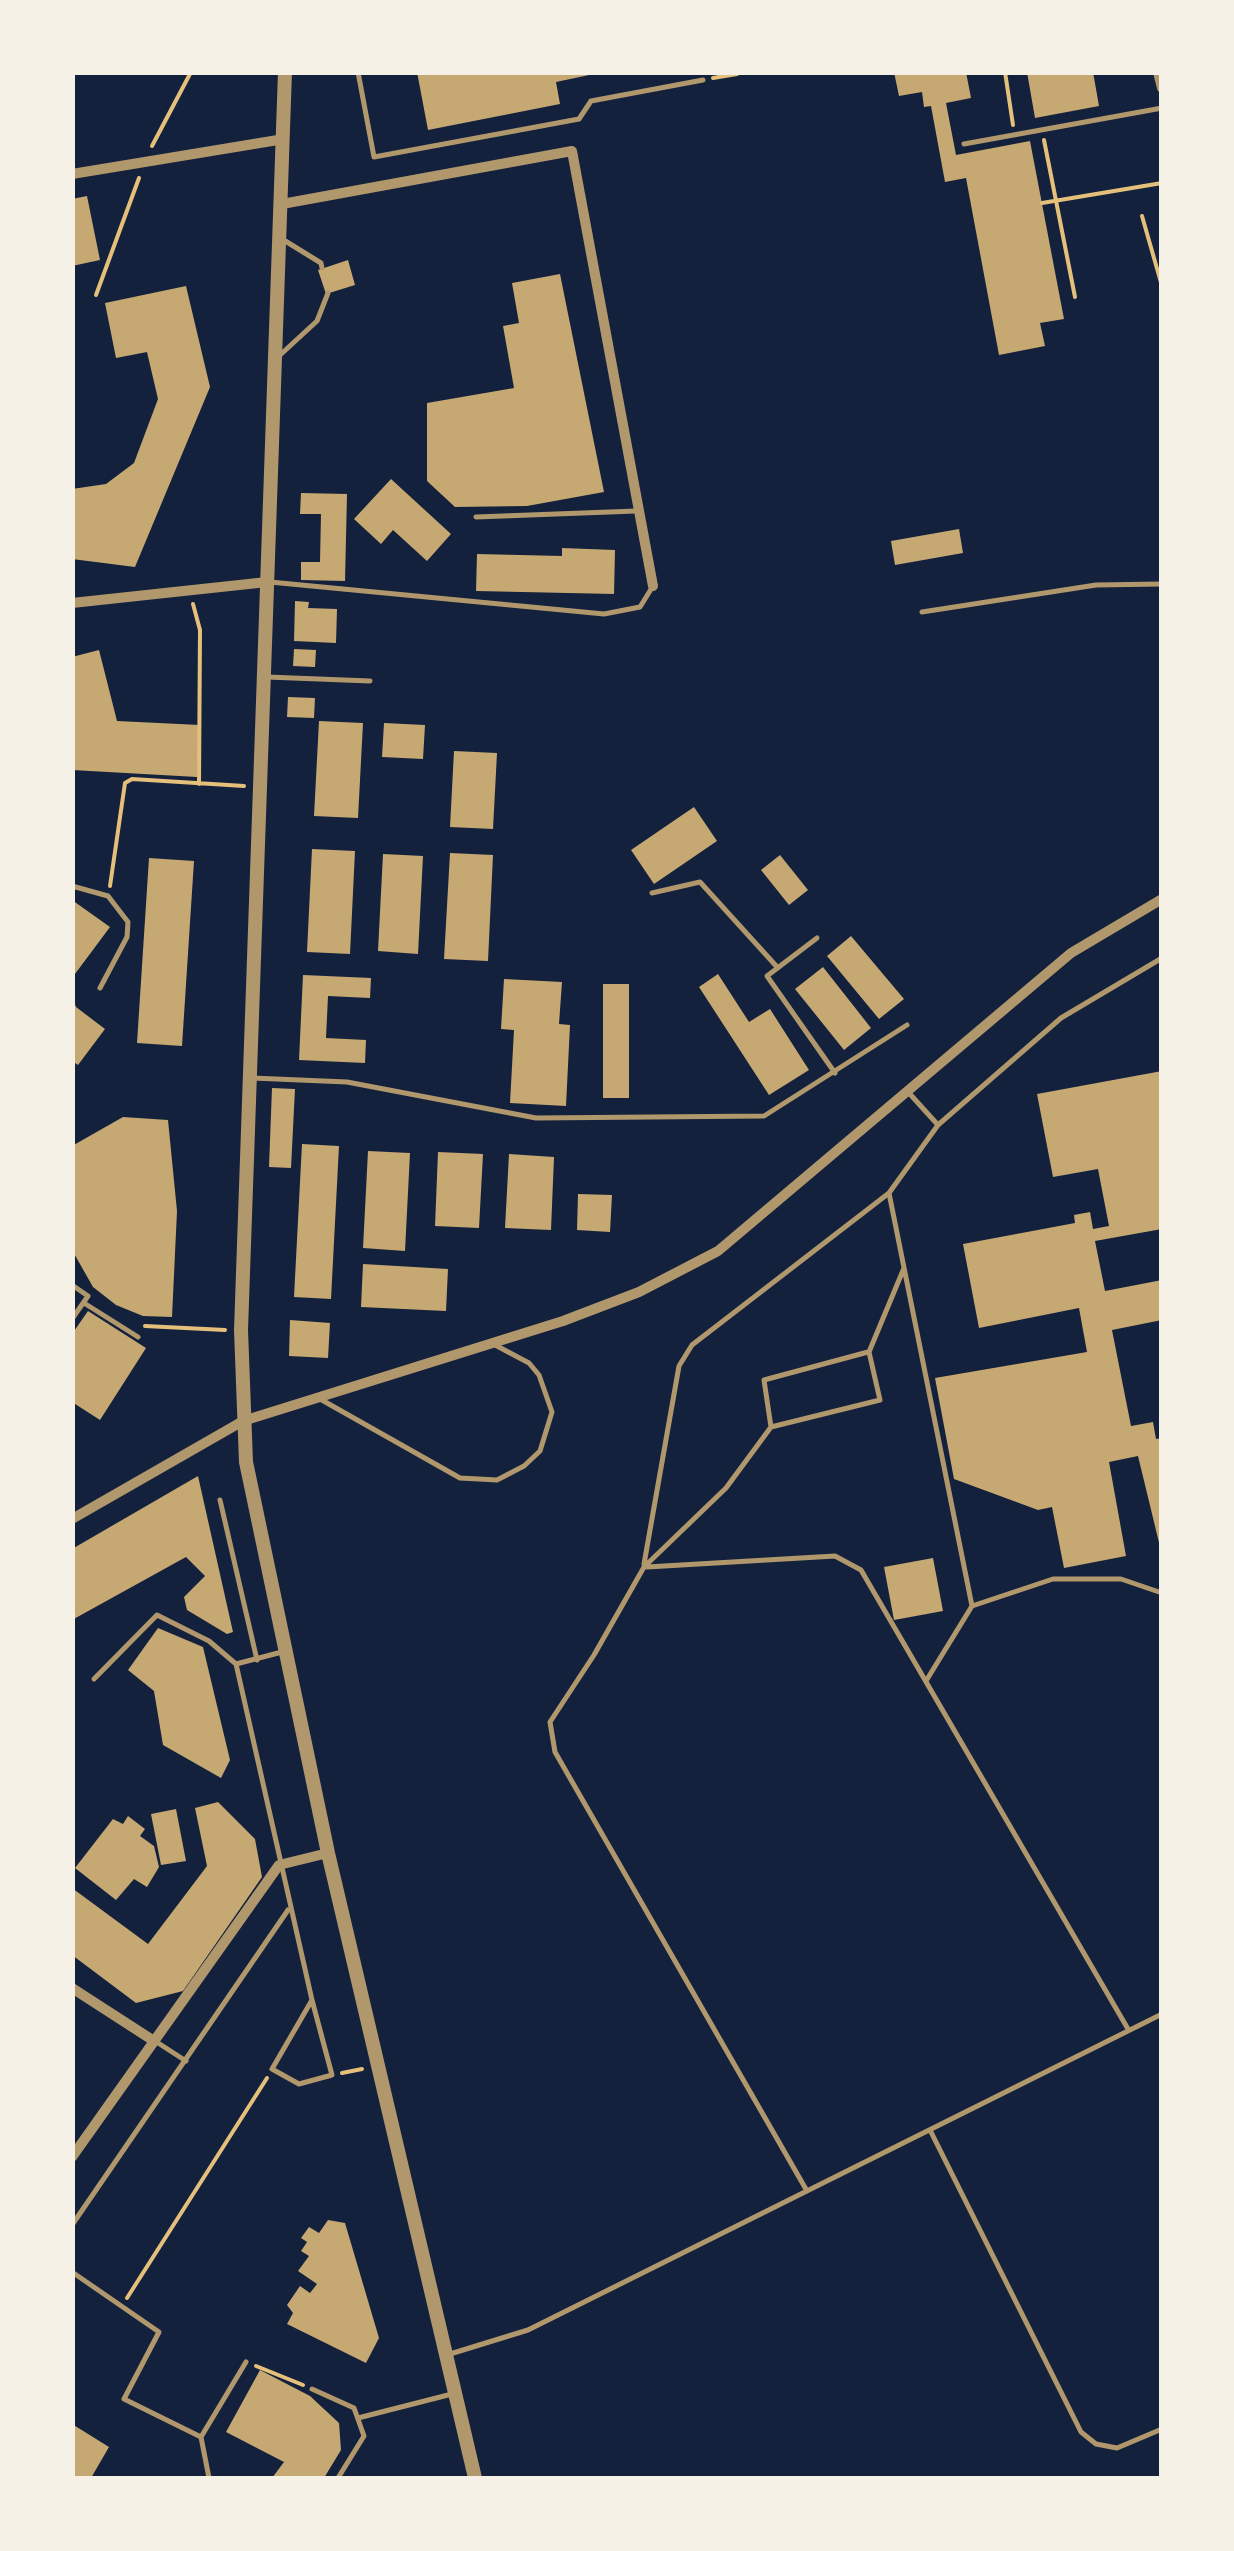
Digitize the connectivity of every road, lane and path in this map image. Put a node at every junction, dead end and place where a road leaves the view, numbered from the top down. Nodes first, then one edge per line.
1 (190, 72) edge
2 (286, 72) edge
3 (358, 72) edge
4 (1005, 72) edge
5 (1158, 72) edge
6 (737, 74) edge
7 (703, 80) joint
8 (1162, 88) edge
9 (1162, 108) edge
10 (1042, 130) junction
11 (1014, 134) junction
12 (284, 140) junction
13 (964, 144) dead end
14 (145, 163) junction
15 (72, 174) edge
16 (1162, 182) edge
17 (1056, 200) junction
18 (1042, 203) dead end
19 (282, 204) junction
20 (1142, 216) dead end
21 (280, 238) junction
22 (322, 268) dead end
23 (1162, 286) edge
24 (328, 293) dead end
25 (96, 295) dead end
26 (1076, 297) dead end
27 (273, 361) junction
28 (639, 511) junction
29 (476, 517) dead end
30 (267, 582) junction
31 (1162, 584) edge
32 (653, 586) joint
33 (190, 590) junction
34 (72, 603) edge
35 (922, 612) dead end
36 (264, 677) junction
37 (370, 681) dead end
38 (198, 784) junction
39 (260, 788) junction
40 (72, 886) edge
41 (652, 893) dead end
42 (108, 896) junction
43 (1162, 898) edge
44 (817, 938) dead end
45 (1162, 958) edge
46 (778, 968) junction
47 (100, 988) dead end
48 (907, 1025) dead end
49 (835, 1073) junction
50 (249, 1078) junction
51 (907, 1091) junction
52 (938, 1125) junction
53 (889, 1193) junction
54 (904, 1268) junction
55 (72, 1285) edge
56 (84, 1303) junction
57 (72, 1319) edge
58 (142, 1326) dead end
59 (241, 1330) junction
60 (138, 1337) dead end
61 (493, 1344) junction
62 (869, 1352) junction
63 (318, 1398) junction
64 (243, 1421) junction
65 (771, 1428) junction
66 (220, 1500) dead end
67 (72, 1519) edge
68 (644, 1567) junction
69 (1162, 1593) edge
70 (972, 1606) junction
71 (285, 1651) junction
72 (256, 1660) junction
73 (236, 1664) junction
74 (94, 1679) dead end
75 (926, 1681) junction
76 (328, 1852) junction
77 (279, 1866) junction
78 (288, 1910) junction
79 (72, 1988) edge
80 (312, 2000) junction
81 (1162, 2014) edge
82 (1129, 2030) junction
83 (154, 2041) junction
84 (186, 2061) junction
85 (379, 2066) junction
86 (272, 2070) junction
87 (332, 2075) junction
88 (930, 2130) junction
89 (72, 2157) edge
90 (807, 2191) junction
91 (72, 2226) edge
92 (72, 2272) edge
93 (122, 2306) junction
94 (448, 2355) junction
95 (246, 2362) joint
96 (312, 2389) joint
97 (456, 2392) junction
98 (358, 2418) junction
99 (1162, 2429) edge
100 (201, 2437) junction
101 (210, 2478) edge
102 (338, 2478) edge
103 (475, 2478) edge

1 - 14 path
2 - 12 street
3 - 7 lane
4 - 11 path
5 - 8 street
6 - 7 path
9 - 10 lane
10 - 11 lane
10 - 17 path
11 - 13 lane
12 - 14 street
12 - 19 street
14 - 15 street
14 - 25 path
16 - 17 path
17 - 18 path
17 - 26 path
19 - 21 street
19 - 28 street
20 - 23 path
21 - 22 lane
21 - 27 street
24 - 27 lane
27 - 30 street
28 - 29 lane
28 - 32 street
30 - 32 lane
30 - 33 street
30 - 36 street
31 - 35 lane
33 - 34 street
33 - 38 path
36 - 37 lane
36 - 39 street
38 - 39 path
38 - 42 path
39 - 50 street
40 - 42 lane
41 - 46 lane
42 - 47 lane
43 - 51 street
44 - 46 lane
45 - 52 lane
46 - 49 lane
48 - 49 lane
49 - 50 lane
50 - 59 street
51 - 52 lane
51 - 61 street
52 - 53 lane
53 - 54 lane
53 - 68 lane
54 - 62 lane
54 - 70 lane
55 - 56 lane
56 - 57 lane
56 - 60 lane
58 - 59 path
59 - 64 street
61 - 63 street
61 - 63 lane
62 - 65 lane
62 - 65 lane
63 - 64 street
64 - 67 street
64 - 71 street
65 - 68 lane
66 - 72 lane
68 - 75 lane
68 - 90 lane
69 - 70 lane
70 - 75 lane
71 - 72 lane
71 - 76 street
72 - 73 lane
73 - 74 lane
73 - 77 lane
75 - 82 lane
76 - 77 street
76 - 85 street
77 - 78 lane
77 - 83 street
78 - 80 lane
78 - 84 lane
79 - 83 street
80 - 86 lane
80 - 87 lane
81 - 82 lane
82 - 88 lane
83 - 84 lane
83 - 89 street
84 - 91 lane
85 - 87 path
85 - 94 street
86 - 87 lane
86 - 93 path
88 - 90 lane
88 - 99 lane
90 - 94 lane
92 - 93 lane
93 - 100 lane
94 - 97 street
95 - 96 path
95 - 100 lane
96 - 98 lane
97 - 98 lane
97 - 103 street
98 - 102 lane
100 - 101 lane

